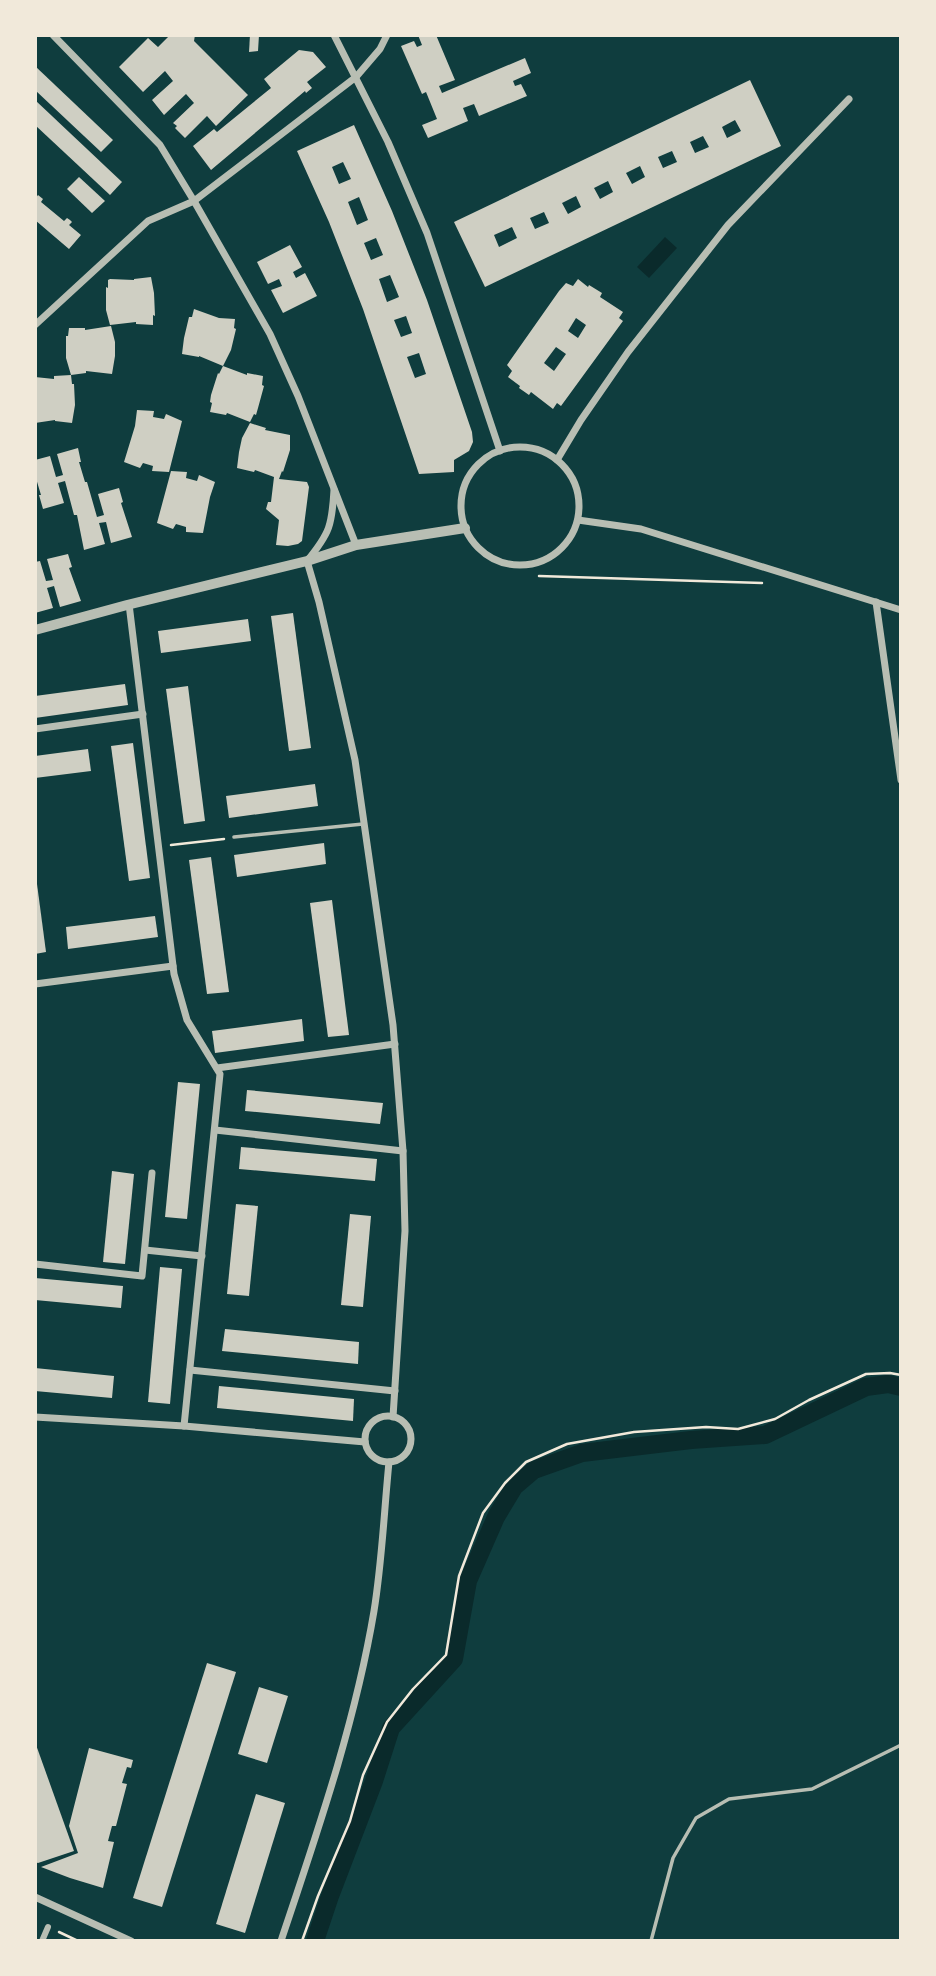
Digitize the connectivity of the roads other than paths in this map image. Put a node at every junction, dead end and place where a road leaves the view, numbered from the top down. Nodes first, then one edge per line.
1 (52, 35) edge
2 (334, 35) edge
3 (387, 35) edge
4 (356, 76) junction
5 (849, 99) dead end
6 (194, 201) junction
7 (35, 325) edge
8 (500, 451) junction
9 (557, 460) junction
10 (334, 490) junction
11 (578, 520) junction
12 (465, 528) junction
13 (356, 545) junction
14 (307, 561) junction
15 (876, 602) junction
16 (129, 604) junction
17 (901, 610) edge
18 (35, 631) edge
19 (143, 714) junction
20 (35, 729) edge
21 (901, 780) edge
22 (365, 824) junction
23 (234, 838) road end
24 (173, 966) junction
25 (35, 984) edge
26 (395, 1044) junction
27 (216, 1068) junction
28 (215, 1130) junction
29 (403, 1151) junction
30 (152, 1173) dead end
31 (145, 1250) junction
32 (202, 1256) junction
33 (35, 1265) edge
34 (190, 1370) junction
35 (395, 1391) junction
36 (35, 1417) edge
37 (393, 1417) junction
38 (184, 1426) junction
39 (365, 1442) junction
40 (389, 1462) junction
41 (901, 1745) edge
42 (35, 1897) edge
43 (48, 1927) dead end
44 (42, 1941) edge
45 (131, 1941) edge
46 (281, 1941) edge
47 (651, 1941) edge

1 - 6 street
2 - 4 street
3 - 4 street
4 - 6 street
4 - 8 street
5 - 9 street
6 - 7 street
6 - 10 street
8 - 9 street
8 - 12 street
9 - 11 street
10 - 13 street
10 - 14 street
11 - 12 street
11 - 15 street
12 - 13 street
13 - 14 street
14 - 16 street
14 - 22 street
15 - 17 street
15 - 21 street
16 - 18 street
16 - 19 street
19 - 20 street
19 - 24 street
22 - 23 lane
22 - 26 street
24 - 25 street
24 - 27 street
26 - 27 street
26 - 29 street
27 - 28 street
28 - 29 street
28 - 32 street
29 - 35 street
30 - 31 street
31 - 32 street
31 - 33 street
32 - 34 street
34 - 35 street
34 - 38 street
35 - 37 street
36 - 38 street
37 - 39 street
37 - 40 street
38 - 39 street
39 - 40 street
40 - 46 street
41 - 47 lane
42 - 45 street
43 - 44 street

